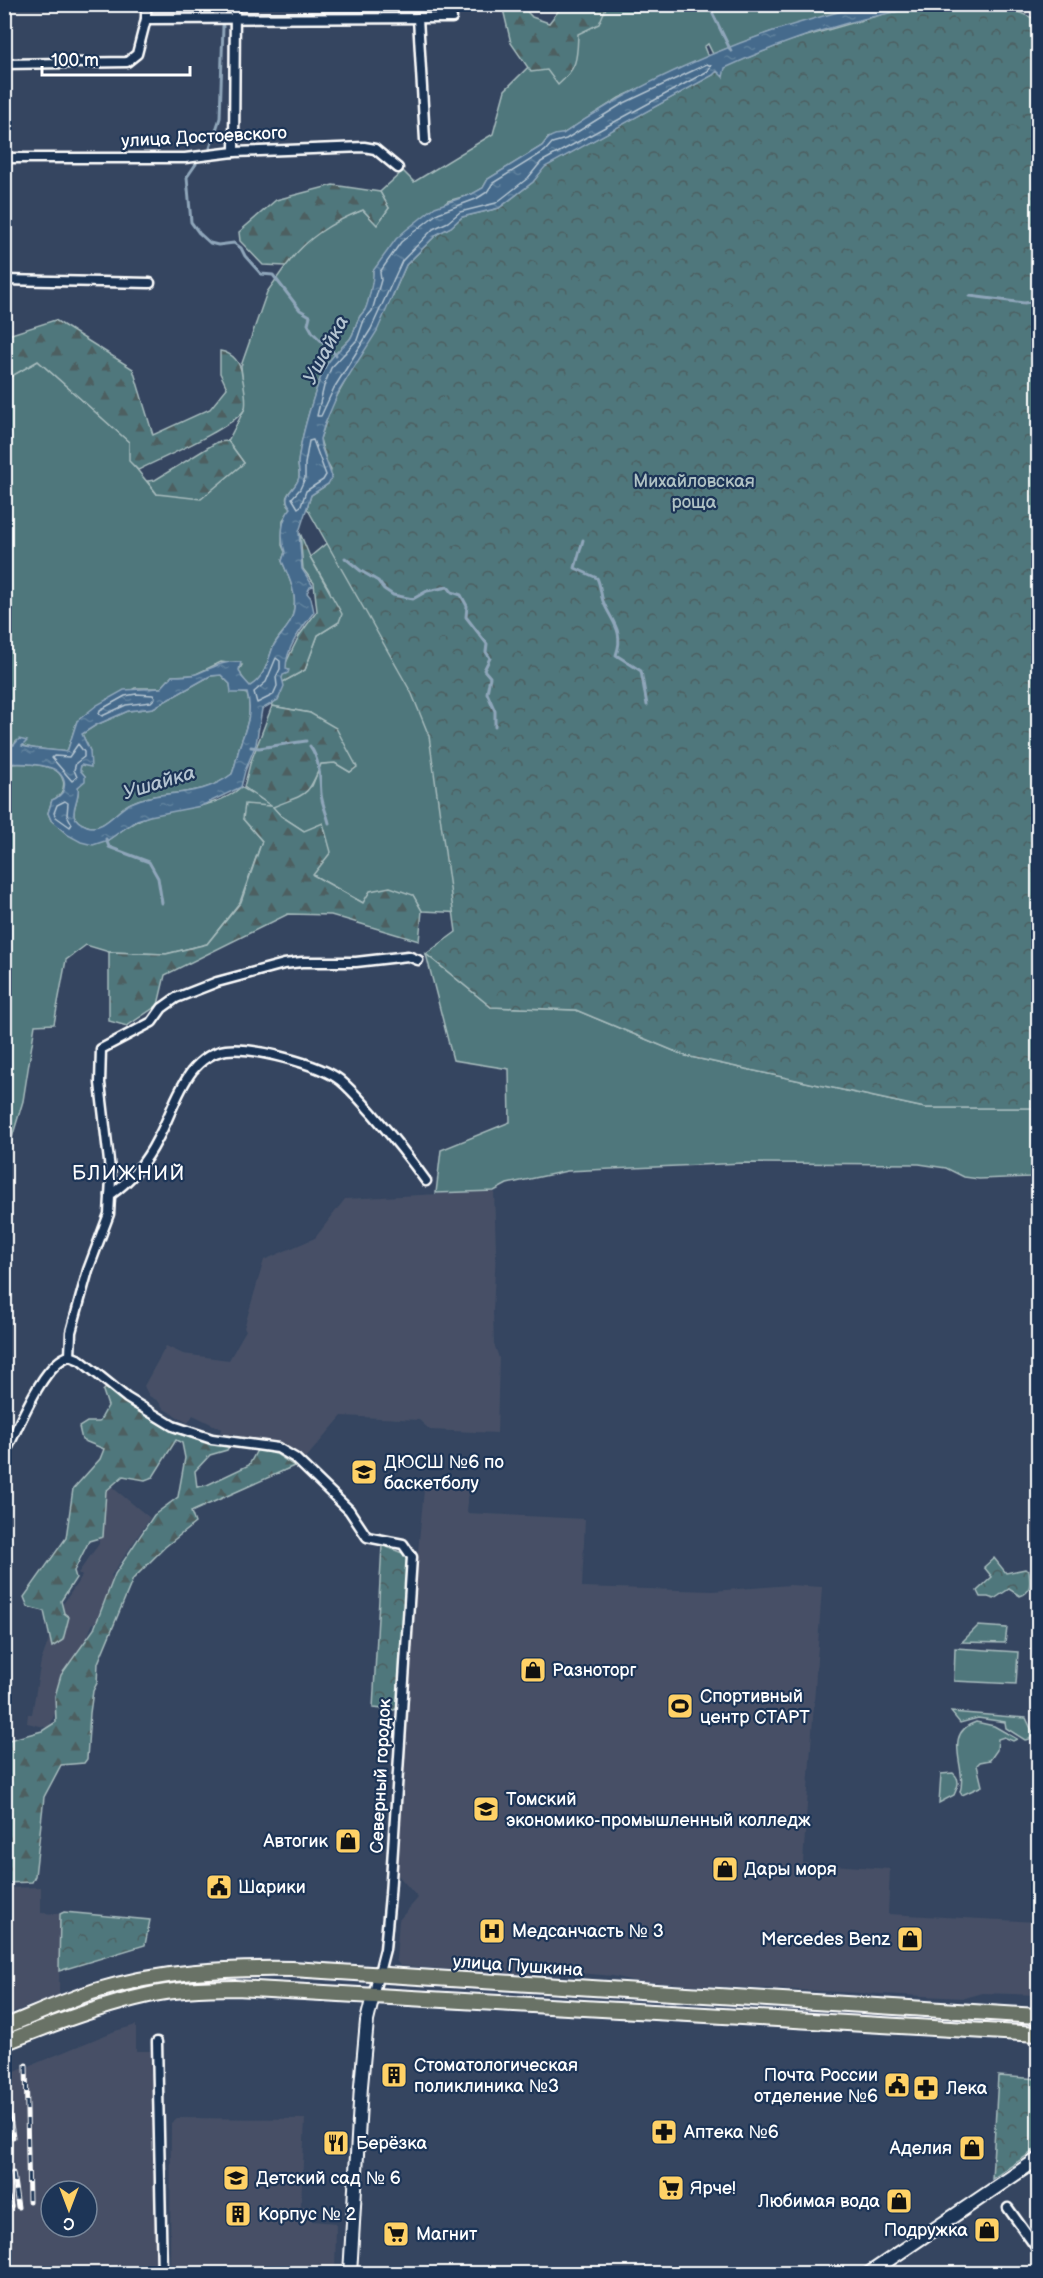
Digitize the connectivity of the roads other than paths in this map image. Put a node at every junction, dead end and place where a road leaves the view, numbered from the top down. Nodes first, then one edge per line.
1 (146, 4) edge
2 (235, 4) edge
3 (235, 18) junction
4 (418, 18) junction
5 (452, 18) dead end
6 (146, 19) junction
7 (4, 64) edge
8 (425, 140) dead end
9 (234, 152) junction
10 (4, 158) edge
11 (398, 168) dead end
12 (4, 280) edge
13 (150, 283) dead end
14 (418, 960) dead end
15 (426, 1181) dead end
16 (110, 1195) junction
17 (70, 1356) junction
18 (4, 1455) edge
19 (378, 1975) junction
20 (373, 1996) junction
21 (1038, 2016) edge
22 (4, 2026) edge
23 (1038, 2034) edge
24 (157, 2042) dead end
25 (4, 2043) edge
26 (1038, 2158) edge
27 (1008, 2208) dead end
28 (1038, 2250) edge
29 (162, 2274) edge
30 (350, 2274) edge
31 (868, 2274) edge

1 - 6 street
2 - 3 street
3 - 4 street
3 - 6 street
3 - 9 street
4 - 5 street
4 - 8 street
6 - 7 street
9 - 10 street, улица Достоевского
9 - 11 street, улица Достоевского
12 - 13 street
14 - 16 street
15 - 16 street
16 - 17 street
17 - 18 street
17 - 19 street, Северный городок
19 - 20 street, Северный городок
19 - 21 main road, улица Пушкина
19 - 22 main road, улица Пушкина
20 - 23 main road
20 - 25 main road
20 - 30 street
24 - 29 street
26 - 31 street
27 - 28 street

